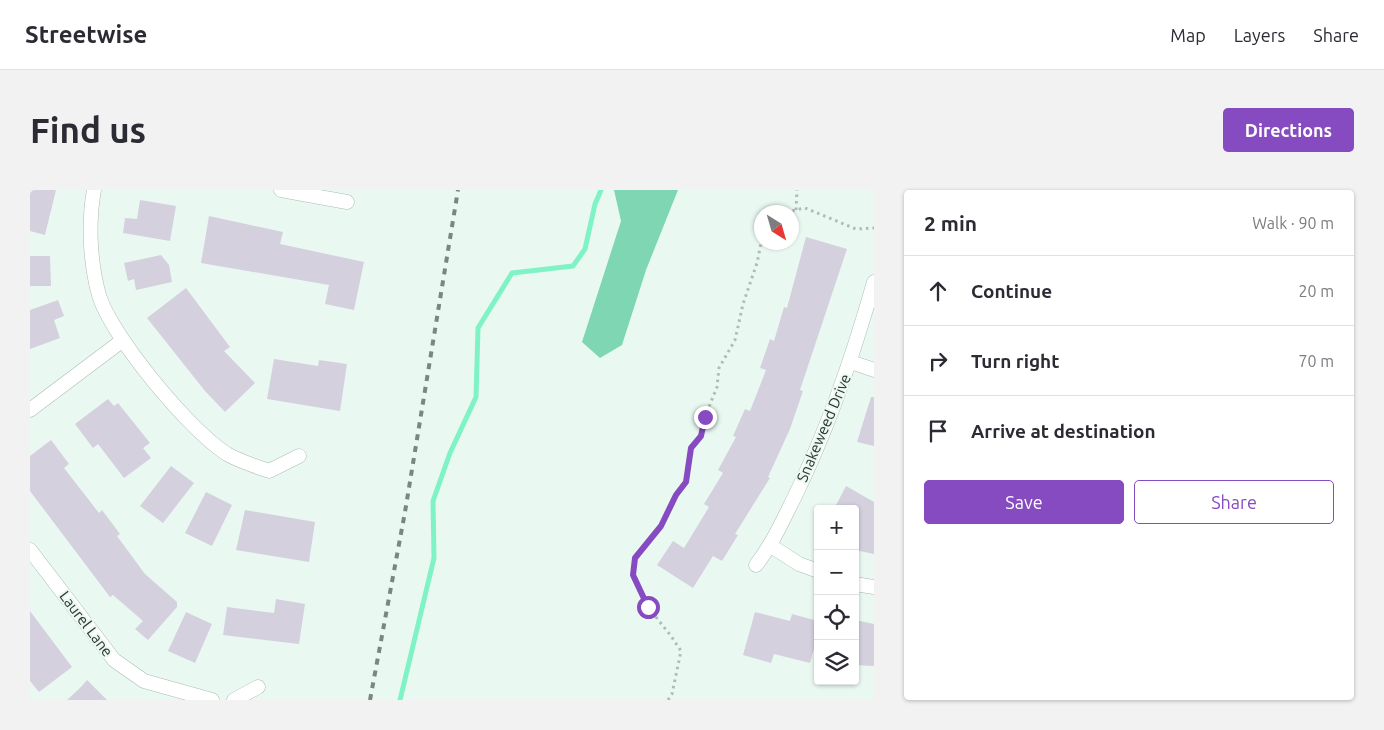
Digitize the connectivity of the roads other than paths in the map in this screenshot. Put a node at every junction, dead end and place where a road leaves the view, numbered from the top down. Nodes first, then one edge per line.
1 (94, 190) edge
2 (281, 190) edge
3 (347, 202) dead end
4 (874, 282) edge
5 (123, 340) junction
6 (851, 362) junction
7 (874, 370) edge
8 (30, 410) edge
9 (299, 456) dead end
10 (770, 546) junction
11 (30, 550) edge
12 (756, 565) dead end
13 (814, 570) edge
14 (859, 585) edge
15 (874, 587) edge
16 (258, 687) dead end
17 (212, 700) edge
18 (234, 700) edge

1 - 5 street
2 - 3 street
4 - 6 street, Snakeweed Drive
5 - 8 street
5 - 9 street
6 - 7 street
6 - 10 street, Snakeweed Drive
10 - 12 street, Snakeweed Drive
10 - 13 street
11 - 17 street, Laurel Lane
14 - 15 street
16 - 18 street

